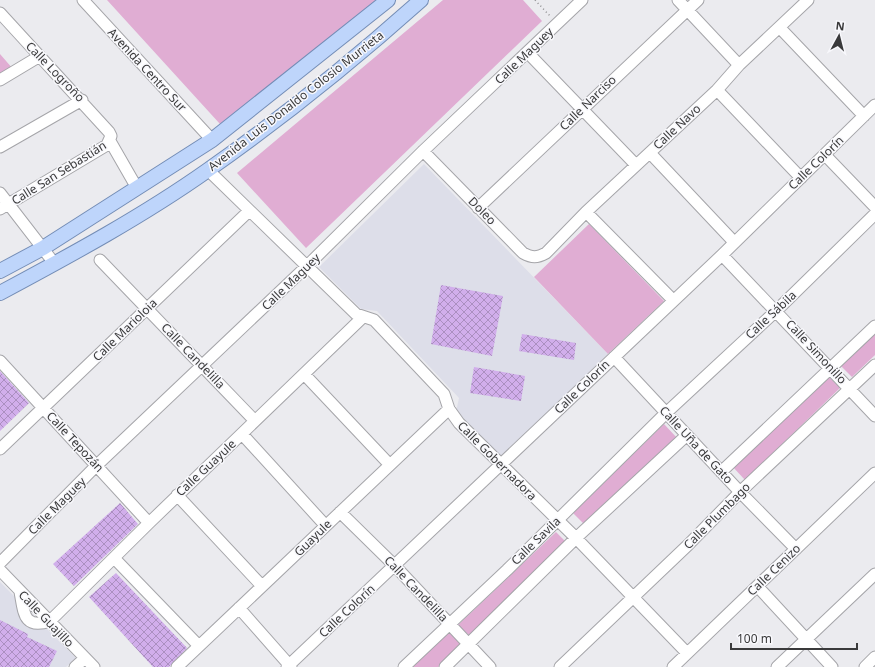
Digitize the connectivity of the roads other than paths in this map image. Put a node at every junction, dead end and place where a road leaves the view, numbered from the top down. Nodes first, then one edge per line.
1 (83, 0) edge
2 (388, 0) edge
3 (421, 0) edge
4 (582, 0) edge
5 (678, 0) edge
6 (698, 0) edge
7 (808, 0) edge
8 (688, 10) junction
9 (1, 16) edge
10 (780, 28) junction
11 (528, 53) junction
12 (40, 56) junction
13 (740, 65) junction
14 (0, 80) edge
15 (716, 90) junction
16 (82, 100) junction
17 (875, 105) edge
18 (583, 108) junction
19 (864, 116) junction
20 (110, 136) junction
21 (212, 140) junction
22 (0, 146) edge
23 (423, 151) junction
24 (650, 153) junction
25 (825, 155) junction
26 (636, 165) junction
27 (208, 170) junction
28 (801, 178) junction
29 (137, 188) junction
30 (0, 193) edge
31 (5, 207) edge
32 (875, 207) edge
33 (478, 208) junction
34 (250, 211) junction
35 (586, 212) junction
36 (875, 214) edge
37 (734, 242) junction
38 (43, 248) junction
39 (546, 254) joint
40 (722, 255) junction
41 (100, 260) dead end
42 (54, 263) junction
43 (307, 266) junction
44 (0, 271) edge
45 (0, 293) edge
46 (673, 300) junction
47 (147, 309) junction
48 (777, 310) junction
49 (363, 317) junction
50 (875, 326) edge
51 (614, 357) junction
52 (0, 361) edge
53 (202, 365) junction
54 (875, 365) edge
55 (830, 368) junction
56 (304, 374) junction
57 (850, 389) junction
58 (43, 409) junction
59 (449, 409) junction
60 (666, 413) junction
61 (875, 416) edge
62 (255, 421) junction
63 (242, 434) junction
64 (687, 435) junction
65 (0, 449) edge
66 (97, 465) junction
67 (390, 465) junction
68 (500, 465) junction
69 (721, 472) junction
70 (875, 473) edge
71 (740, 492) junction
72 (177, 495) junction
73 (340, 512) junction
74 (558, 520) junction
75 (149, 523) junction
76 (325, 525) junction
77 (576, 538) junction
78 (796, 549) junction
79 (114, 558) junction
80 (0, 564) edge
81 (395, 566) junction
82 (0, 570) edge
83 (875, 574) edge
84 (262, 586) junction
85 (758, 587) junction
86 (633, 597) junction
87 (239, 608) junction
88 (50, 621) junction
89 (449, 623) junction
90 (806, 639) junction
91 (468, 644) junction
92 (199, 646) junction
93 (687, 653) junction
94 (875, 657) edge
95 (85, 658) junction
96 (289, 666) edge
97 (76, 667) edge
98 (94, 667) edge
99 (177, 667) edge
100 (404, 667) edge
101 (445, 667) edge
102 (490, 667) edge
103 (560, 667) edge
104 (673, 667) edge
105 (777, 667) edge
106 (832, 667) edge
107 (865, 667) edge

1 - 21 street, Avenida Centro Sur
2 - 21 main road, Avenida Luis Donaldo Colosio Murrieta
3 - 27 main road, Avenida Luis Donaldo Colosio Murrieta
4 - 11 street, Calle Maguey
5 - 8 street
6 - 8 street, Calle Narciso
7 - 10 street, Calle Navo
8 - 13 street
8 - 18 street, Calle Narciso
9 - 12 street, Calle Logroño
10 - 13 street, Calle Navo
10 - 19 street
11 - 18 street
11 - 23 street, Calle Maguey
12 - 14 street
12 - 16 street, Calle Logroño
13 - 15 street, Calle Navo
15 - 24 street, Calle Navo
15 - 28 street
16 - 20 street, Calle Logroño
16 - 22 street
17 - 19 street, Calle Colorín
18 - 26 street
18 - 33 street, Calle Narciso
19 - 25 street, Calle Colorín
20 - 29 street, Calle Logroño
20 - 31 street, Calle San Sebastián
21 - 29 main road, Avenida Luis Donaldo Colosio Murrieta
23 - 33 street, Doleo
23 - 43 street, Calle Maguey
24 - 26 street, Calle Navo
24 - 37 street
25 - 28 street, Calle Colorín
25 - 32 street
26 - 35 street, Calle Navo
27 - 34 street, Calle Gobernadora
27 - 42 main road, Avenida Luis Donaldo Colosio Murrieta
28 - 37 street, Calle Colorín
29 - 38 main road, Avenida Luis Donaldo Colosio Murrieta
30 - 31 street
31 - 38 street
33 - 39 street, Doleo
34 - 43 street, Calle Gobernadora
34 - 47 street, Calle Marioloia
35 - 39 street, Calle Navo
35 - 46 street
36 - 48 street, Calle Sábila
37 - 40 street, Calle Colorín
38 - 42 street
38 - 44 main road, Avenida Luis Donaldo Colosio Murrieta
40 - 46 street, Calle Colorín
40 - 48 street, Calle Simonillo
41 - 47 street, Calle Candelilla
42 - 45 main road, Avenida Luis Donaldo Colosio Murrieta
43 - 49 street, Calle Gobernadora
43 - 53 street, Calle Maguey
46 - 51 street, Calle Colorín
47 - 53 street, Calle Candelilla
47 - 58 street, Calle Marioloia
48 - 55 street, Calle Simonillo
48 - 60 street, Calle Sábila
49 - 56 street, Calle Guayule
49 - 59 street, Calle Gobernadora
50 - 55 street
51 - 60 street, Calle Uña de Gato
51 - 68 street, Calle Colorín
52 - 58 street, Calle Tepozán
53 - 62 street, Calle Candelilla
53 - 66 street, Calle Maguey
54 - 57 street, Calle Plumbago
55 - 57 street, Calle Simonillo
55 - 69 street
56 - 62 street, Calle Guayule
56 - 67 street
57 - 61 street, Calle Simonillo
57 - 71 street, Calle Plumbago
58 - 65 street, Calle Marioloia
58 - 66 street, Calle Tepozán
59 - 67 street, Guayule
59 - 68 street, Calle Gobernadora
60 - 64 street, Calle Uña de Gato
60 - 74 street, Calle Savila
62 - 63 street, Calle Guayule
63 - 72 street, Calle Guayule
63 - 76 street
64 - 69 street, Calle Uña de Gato
64 - 77 street
66 - 75 street, Calle Tepozán
66 - 80 street, Calle Maguey
67 - 73 street, Guayule
68 - 74 street, Calle Gobernadora
68 - 81 street, Calle Colorín
69 - 71 street, Calle Uña de Gato
70 - 78 street, Calle Cenizo
71 - 78 street, Calle Uña de Gato
71 - 86 street, Calle Plumbago
72 - 75 street, Calle Guayule
72 - 84 street
73 - 76 street, Guayule
73 - 81 street, Calle Candelilla
74 - 77 street, Calle Gobernadora
74 - 89 street, Calle Savila
75 - 79 street, Calle Guayule
76 - 84 street, Guayule
77 - 86 street, Calle Gobernadora
77 - 91 street
78 - 85 street, Calle Cenizo
79 - 88 street, Calle Guayule
79 - 92 street
81 - 89 street, Calle Candelilla
81 - 96 street, Calle Colorín
82 - 88 street, Calle Guajillo
83 - 90 street
84 - 87 street, Guayule
85 - 90 street
85 - 93 street, Calle Cenizo
86 - 93 street, Calle Gobernadora
86 - 103 street, Calle Plumbago
87 - 92 street, Guayule
87 - 96 street
88 - 95 street, Calle Guajillo
89 - 91 street, Calle Candelilla
89 - 100 street, Calle Savila
90 - 105 street
90 - 106 street
91 - 101 street
91 - 102 street, Calle Candelilla
92 - 99 street, Guayule
93 - 104 street, Calle Cenizo
94 - 107 street
95 - 97 street
95 - 98 street, Calle Guajillo

